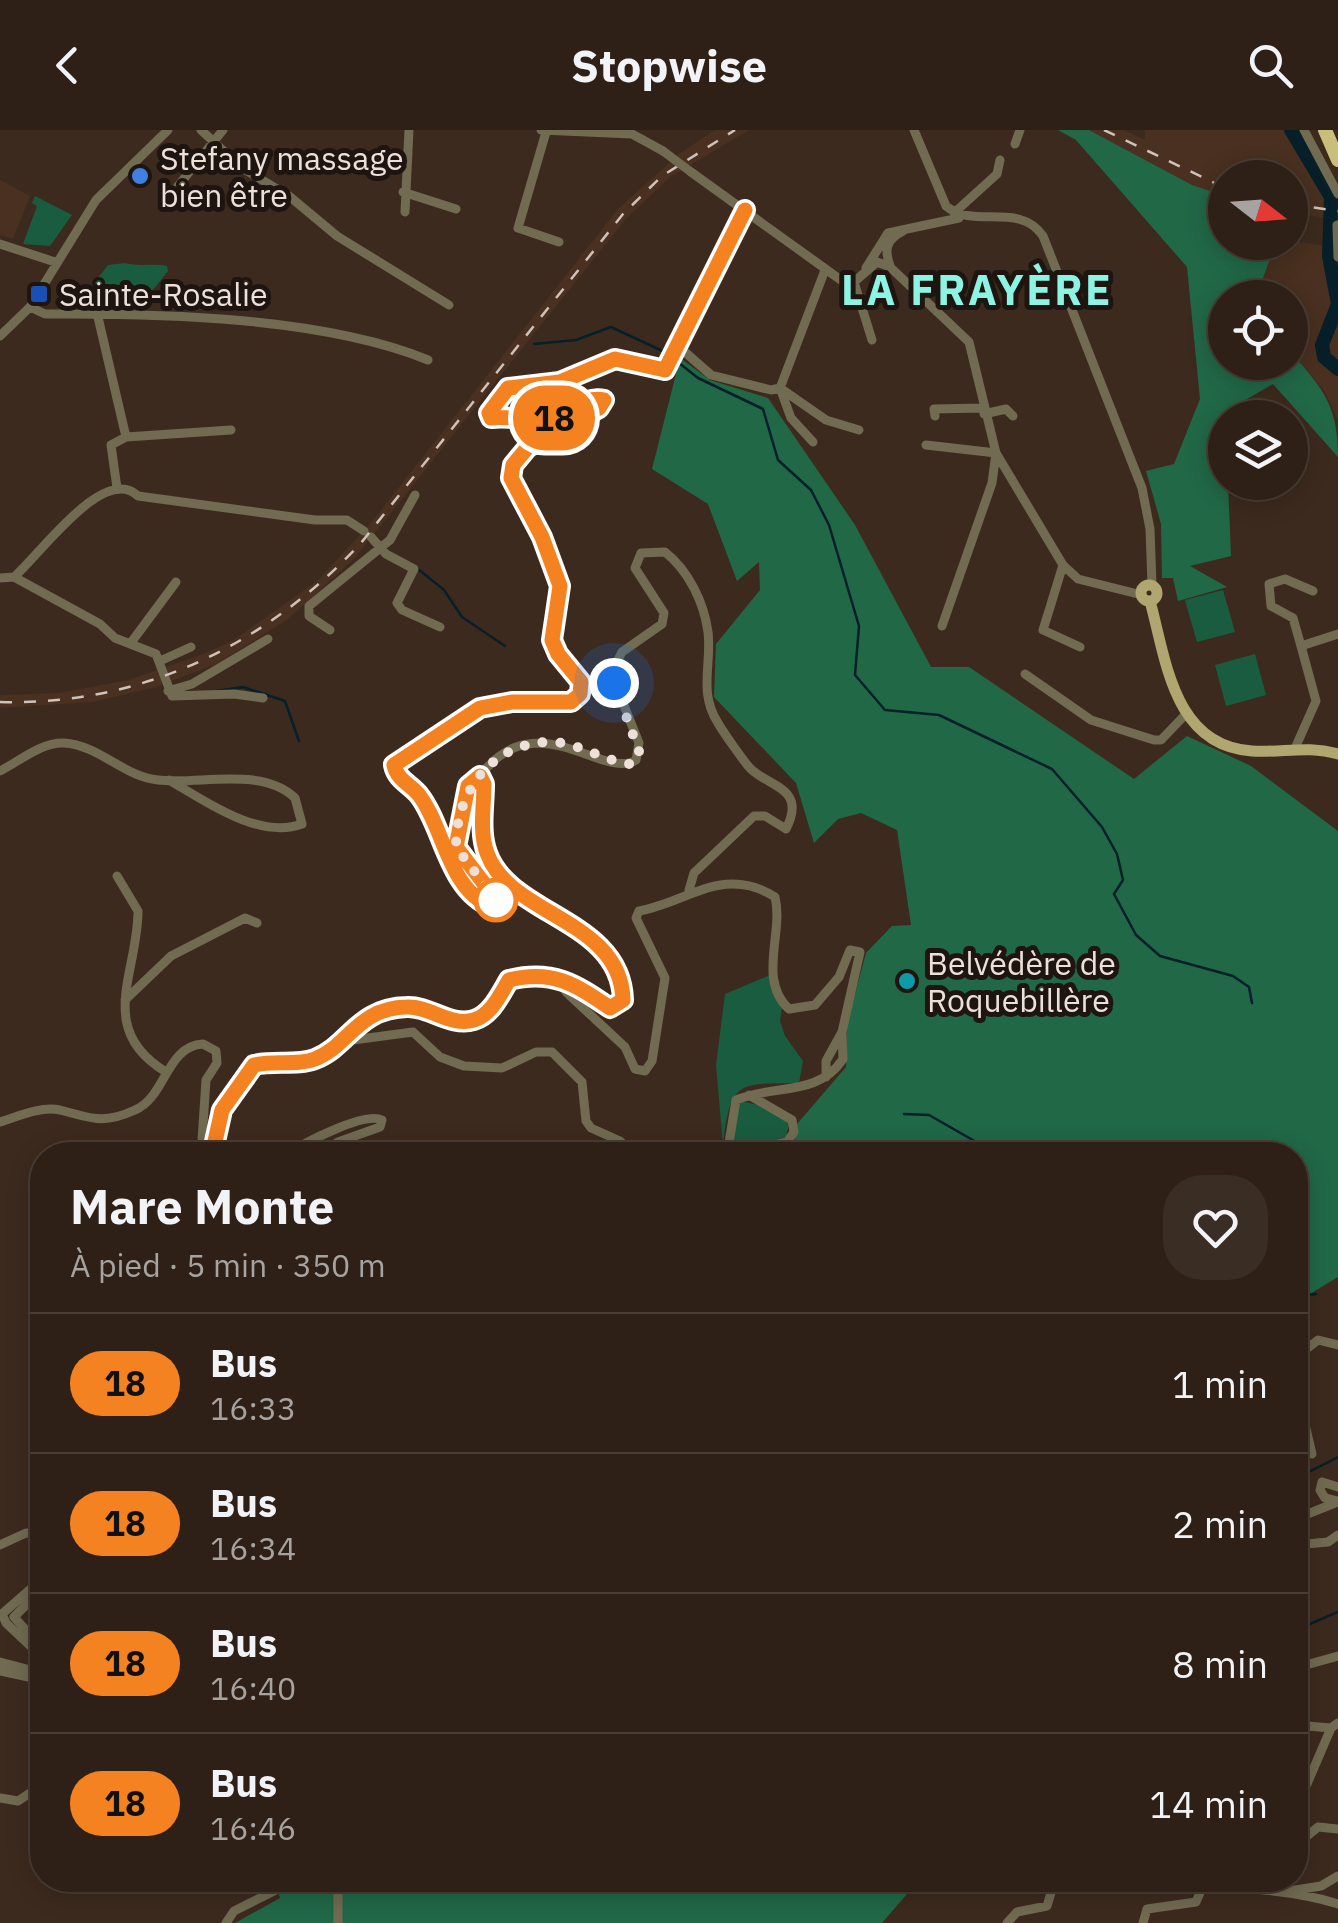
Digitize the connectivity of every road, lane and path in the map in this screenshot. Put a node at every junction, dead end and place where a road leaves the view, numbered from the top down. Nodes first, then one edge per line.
1 (168, 130) edge
2 (201, 130) edge
3 (223, 130) edge
4 (409, 130) edge
5 (914, 130) edge
6 (1020, 130) edge
7 (1304, 130) edge
8 (1326, 130) edge
9 (544, 131) edge
10 (617, 131) edge
11 (213, 142) junction
12 (1016, 144) dead end
13 (1000, 160) dead end
14 (1338, 160) edge
15 (403, 192) junction
16 (1338, 194) edge
17 (170, 196) dead end
18 (456, 209) dead end
19 (745, 210) junction
20 (950, 210) junction
21 (405, 212) dead end
22 (977, 216) junction
23 (944, 220) junction
24 (1337, 225) edge
25 (915, 226) junction
26 (559, 242) dead end
27 (0, 244) edge
28 (1338, 258) edge
29 (56, 262) junction
30 (890, 267) junction
31 (825, 270) junction
32 (865, 271) junction
33 (854, 282) junction
34 (449, 305) dead end
35 (30, 306) junction
36 (97, 314) junction
37 (0, 336) edge
38 (872, 340) dead end
39 (675, 354) junction
40 (428, 360) dead end
41 (780, 388) junction
42 (1012, 410) dead end
43 (982, 411) junction
44 (935, 416) dead end
45 (230, 430) dead end
46 (859, 430) dead end
47 (126, 437) junction
48 (813, 442) dead end
49 (926, 445) dead end
50 (996, 453) junction
51 (117, 488) junction
52 (416, 495) dead end
53 (381, 546) junction
54 (1063, 565) junction
55 (14, 577) junction
56 (0, 578) edge
57 (176, 582) dead end
58 (1152, 585) joint
59 (1313, 591) dead end
60 (1146, 598) junction
61 (942, 626) dead end
62 (440, 627) dead end
63 (330, 630) dead end
64 (1338, 634) edge
65 (268, 639) dead end
66 (130, 644) junction
67 (1301, 646) junction
68 (191, 647) dead end
69 (1080, 647) dead end
70 (160, 660) junction
71 (1024, 674) dead end
72 (168, 691) junction
73 (262, 698) dead end
74 (1185, 715) junction
75 (1296, 746) junction
76 (1338, 754) edge
77 (0, 771) edge
78 (480, 776) junction
79 (170, 780) junction
80 (117, 876) dead end
81 (689, 890) junction
82 (256, 923) dead end
83 (562, 979) junction
84 (126, 1000) junction
85 (334, 1048) junction
86 (662, 1053) dead end
87 (652, 1061) junction
88 (166, 1072) junction
89 (749, 1095) junction
90 (0, 1122) edge
91 (202, 1142) edge
92 (215, 1142) edge
93 (307, 1142) edge
94 (338, 1142) edge
95 (621, 1142) edge
96 (728, 1142) edge
97 (787, 1142) edge
98 (1338, 1346) edge
99 (1308, 1348) edge
100 (1308, 1437) edge
101 (1312, 1454) dead end
102 (1338, 1487) edge
103 (1338, 1501) edge
104 (1308, 1514) edge
105 (30, 1533) edge
106 (1338, 1535) edge
107 (1308, 1544) edge
108 (0, 1546) edge
109 (30, 1589) edge
110 (30, 1601) edge
111 (30, 1635) edge
112 (30, 1645) edge
113 (1338, 1656) edge
114 (0, 1662) edge
115 (1308, 1664) edge
116 (0, 1671) edge
117 (30, 1671) edge
118 (30, 1673) edge
119 (1308, 1724) edge
120 (1335, 1725) edge
121 (1308, 1783) edge
122 (30, 1793) edge
123 (0, 1798) edge
124 (1338, 1829) edge
125 (1308, 1835) edge
126 (1338, 1876) edge
127 (1308, 1888) edge
128 (272, 1892) edge
129 (338, 1892) edge
130 (1051, 1892) edge
131 (1200, 1892) edge
132 (1286, 1892) edge
133 (1338, 1904) edge
134 (226, 1923) edge
135 (338, 1923) edge
136 (1007, 1923) edge
137 (1143, 1923) edge

1 - 29 street
2 - 11 street
3 - 11 street
4 - 15 street
5 - 20 street
6 - 12 street
7 - 16 street
8 - 14 highway
9 - 10 street
9 - 26 street
10 - 19 street, bridge
11 - 17 street
11 - 34 street
13 - 20 street
15 - 18 street
15 - 21 street
19 - 31 street
19 - 39 street
20 - 22 street
20 - 23 street
22 - 23 street
22 - 58 street
23 - 25 street
24 - 28 street
25 - 30 street
25 - 32 street
27 - 29 street
29 - 35 street
30 - 32 street
30 - 43 street
31 - 33 street
31 - 41 street
32 - 33 street
33 - 38 street
35 - 36 street
35 - 37 street
36 - 40 street
36 - 47 street
39 - 41 street
39 - 78 street
41 - 46 street
41 - 48 street
42 - 43 street
43 - 44 street
43 - 50 street
45 - 47 street
47 - 51 street
49 - 50 street
50 - 54 street
50 - 61 street
51 - 53 street
51 - 55 street
52 - 53 street
53 - 62 street
53 - 63 street
54 - 60 street
54 - 69 street
55 - 56 street
55 - 66 street
57 - 66 street
58 - 60 main road
59 - 67 street
60 - 74 main road
64 - 67 street
65 - 72 street
66 - 70 street
67 - 75 street
68 - 70 street
70 - 72 street
71 - 74 street
72 - 73 street
74 - 75 main road
75 - 76 main road
77 - 79 street
78 - 81 street
78 - 83 street
79 - 79 street
80 - 84 street
81 - 87 street
81 - 89 street
82 - 84 street
83 - 85 street
83 - 87 street
84 - 88 street
85 - 92 street
85 - 95 street
86 - 87 street
88 - 90 street
88 - 91 street
89 - 96 street
89 - 97 street
93 - 94 street
98 - 99 street
100 - 101 street
102 - 103 street
103 - 104 street
105 - 108 street
106 - 107 street
109 - 112 street
110 - 111 street
113 - 115 street
114 - 117 street
116 - 118 street
119 - 120 street
120 - 121 street
122 - 123 street
124 - 125 street
126 - 127 street
128 - 134 street
129 - 135 street
130 - 136 street
131 - 137 street
132 - 133 street

